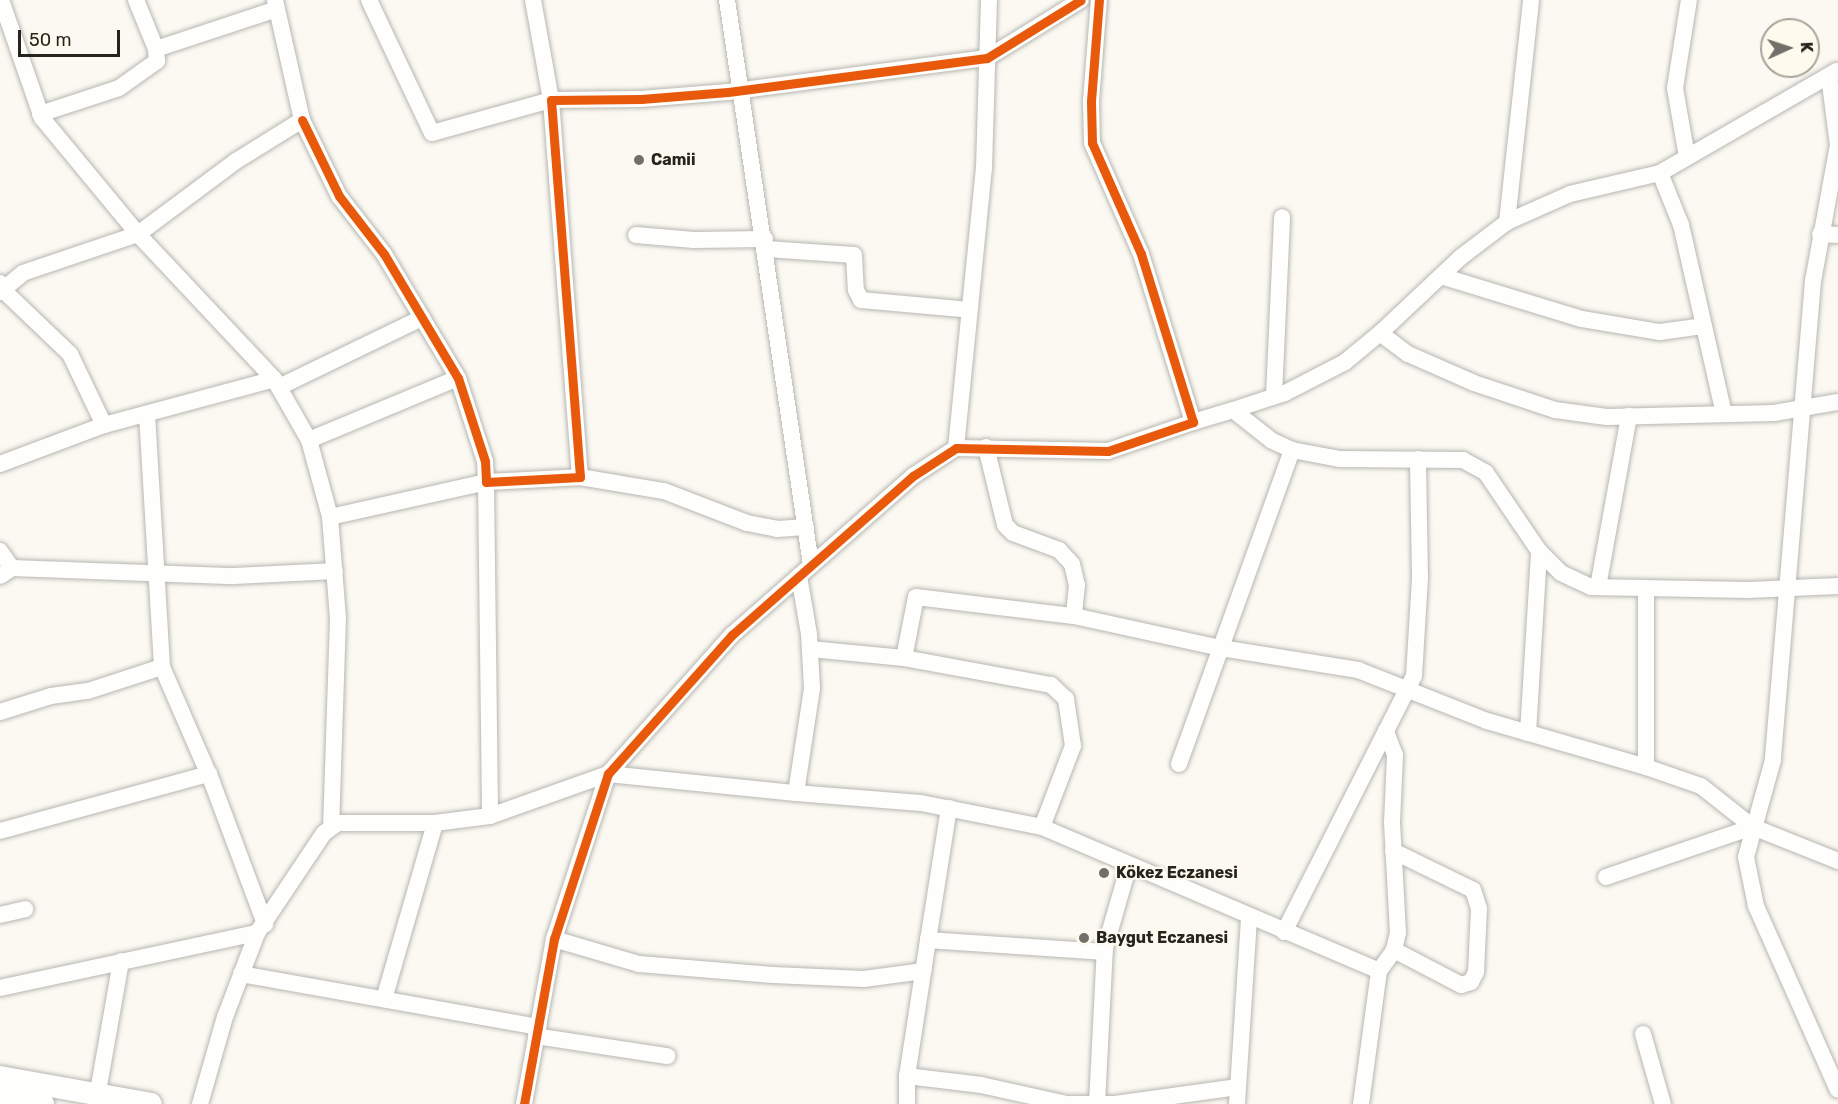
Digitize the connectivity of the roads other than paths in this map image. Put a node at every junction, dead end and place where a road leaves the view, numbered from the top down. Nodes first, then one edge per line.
1 (1, 0) edge
2 (136, 0) edge
3 (369, 0) edge
4 (534, 0) edge
5 (727, 0) edge
6 (989, 0) edge
7 (1081, 0) edge
8 (1099, 0) edge
9 (1531, 0) edge
10 (1689, 0) edge
11 (276, 5) edge
12 (156, 49) junction
13 (987, 58) junction
14 (1834, 73) edge
15 (741, 91) junction
16 (551, 100) junction
17 (40, 114) junction
18 (302, 120) junction
19 (1687, 157) junction
20 (1660, 173) junction
21 (1282, 216) dead end
22 (1507, 222) junction
23 (138, 234) junction
24 (1820, 234) junction
25 (636, 235) dead end
26 (1838, 235) edge
27 (766, 244) junction
28 (1441, 276) junction
29 (1, 288) edge
30 (970, 310) junction
31 (422, 318) junction
32 (1703, 326) junction
33 (1380, 333) junction
34 (458, 378) junction
35 (277, 383) junction
36 (1275, 396) junction
37 (1838, 402) edge
38 (1804, 408) junction
39 (1233, 410) junction
40 (147, 414) junction
41 (1724, 414) junction
42 (1629, 416) junction
43 (1193, 422) junction
44 (104, 425) junction
45 (309, 440) junction
46 (986, 447) junction
47 (956, 448) junction
48 (1292, 450) junction
49 (1418, 459) junction
50 (0, 464) edge
51 (580, 477) junction
52 (486, 482) junction
53 (330, 517) junction
54 (806, 527) junction
55 (0, 551) edge
56 (1539, 551) junction
57 (805, 570) junction
58 (335, 571) junction
59 (6, 572) edge
60 (157, 573) junction
61 (1838, 586) edge
62 (1598, 587) junction
63 (1784, 588) junction
64 (1646, 590) junction
65 (1074, 616) junction
66 (1221, 648) junction
67 (810, 649) junction
68 (904, 658) junction
69 (162, 668) junction
70 (1409, 687) junction
71 (0, 712) edge
72 (1386, 731) junction
73 (1528, 733) junction
74 (1179, 764) dead end
75 (1646, 767) junction
76 (208, 774) junction
77 (608, 774) junction
78 (796, 793) junction
79 (949, 808) junction
80 (490, 816) junction
81 (435, 823) junction
82 (331, 827) junction
83 (1042, 827) junction
84 (1753, 827) junction
85 (0, 831) edge
86 (1393, 851) junction
87 (1838, 861) edge
88 (1129, 865) junction
89 (1606, 877) dead end
90 (25, 909) dead end
91 (0, 915) edge
92 (1249, 918) junction
93 (261, 928) junction
94 (1284, 932) junction
95 (554, 939) junction
96 (928, 940) junction
97 (1394, 950) junction
98 (1106, 952) junction
99 (121, 961) junction
100 (923, 971) junction
101 (1379, 971) junction
102 (241, 974) junction
103 (0, 988) edge
104 (384, 999) junction
105 (537, 1032) junction
106 (1643, 1034) dead end
107 (667, 1056) dead end
108 (907, 1076) junction
109 (0, 1077) edge
110 (1838, 1090) edge
111 (0, 1095) edge
112 (1238, 1096) edge
113 (96, 1099) edge
114 (1063, 1103) edge
115 (42, 1104) edge
116 (151, 1104) edge
117 (200, 1104) edge
118 (524, 1104) edge
119 (907, 1104) edge
120 (1096, 1104) edge
121 (1361, 1104) edge
122 (1663, 1104) edge

1 - 17 street
2 - 12 street
3 - 16 street
4 - 16 street
5 - 15 street
6 - 13 street
7 - 13 street
8 - 43 street
9 - 22 street
10 - 19 street
11 - 12 street
11 - 18 street
12 - 17 street
13 - 15 street
13 - 30 street
14 - 19 street
14 - 24 street
15 - 16 street
15 - 27 street
16 - 51 street
17 - 23 street
18 - 23 street
18 - 31 street
19 - 20 street
20 - 22 street
20 - 32 street
21 - 36 street
22 - 28 street
23 - 29 street
23 - 35 street
24 - 26 street
24 - 38 street
25 - 27 street
27 - 30 street
27 - 54 street
28 - 32 street
28 - 33 street
29 - 44 street
30 - 47 street
31 - 34 street
31 - 35 street
32 - 41 street
33 - 36 street
33 - 42 street
34 - 45 street
34 - 52 street
35 - 40 street
35 - 45 street
36 - 39 street
37 - 38 street
38 - 41 street
38 - 63 street
39 - 43 street
39 - 48 street
40 - 44 street
40 - 60 street
41 - 42 street
42 - 62 street
43 - 46 street
44 - 50 street
45 - 53 street
46 - 47 street
46 - 65 street
47 - 57 street
48 - 49 street
48 - 66 street
49 - 56 street
49 - 70 street
51 - 52 street
51 - 54 street
52 - 53 street
52 - 80 street
53 - 58 street
54 - 57 street
55 - 59 street
56 - 62 street
56 - 73 street
57 - 67 street
57 - 77 street
58 - 60 street
58 - 82 street
59 - 60 street
60 - 69 street
61 - 63 street
62 - 64 street
63 - 64 street
63 - 84 street
64 - 75 street
65 - 66 street
65 - 68 street
66 - 70 street
66 - 74 street
67 - 68 street
67 - 78 street
68 - 83 street
69 - 71 street
69 - 76 street
70 - 72 street
70 - 73 street
72 - 86 street
72 - 94 street
73 - 75 street
75 - 84 street
76 - 85 street
76 - 93 street
77 - 78 street
77 - 80 street
77 - 95 street
78 - 79 street
79 - 83 street
79 - 96 street
80 - 81 street
81 - 82 street
81 - 104 street
82 - 93 street
83 - 88 street
84 - 87 street
84 - 89 street
84 - 110 street
86 - 97 street
86 - 97 street
88 - 92 street
88 - 98 street
90 - 91 street
92 - 94 street
92 - 112 street
93 - 99 street
93 - 102 street
94 - 101 street
95 - 100 street
95 - 105 street
96 - 98 street
96 - 100 street
97 - 101 street
98 - 120 street
99 - 103 street
99 - 113 street
100 - 108 street
101 - 121 street
102 - 104 street
102 - 117 street
104 - 105 street
105 - 107 street
105 - 118 street
106 - 122 street
108 - 114 street
108 - 119 street
109 - 113 main road
111 - 115 main road
112 - 120 street
113 - 116 main road
114 - 120 street

